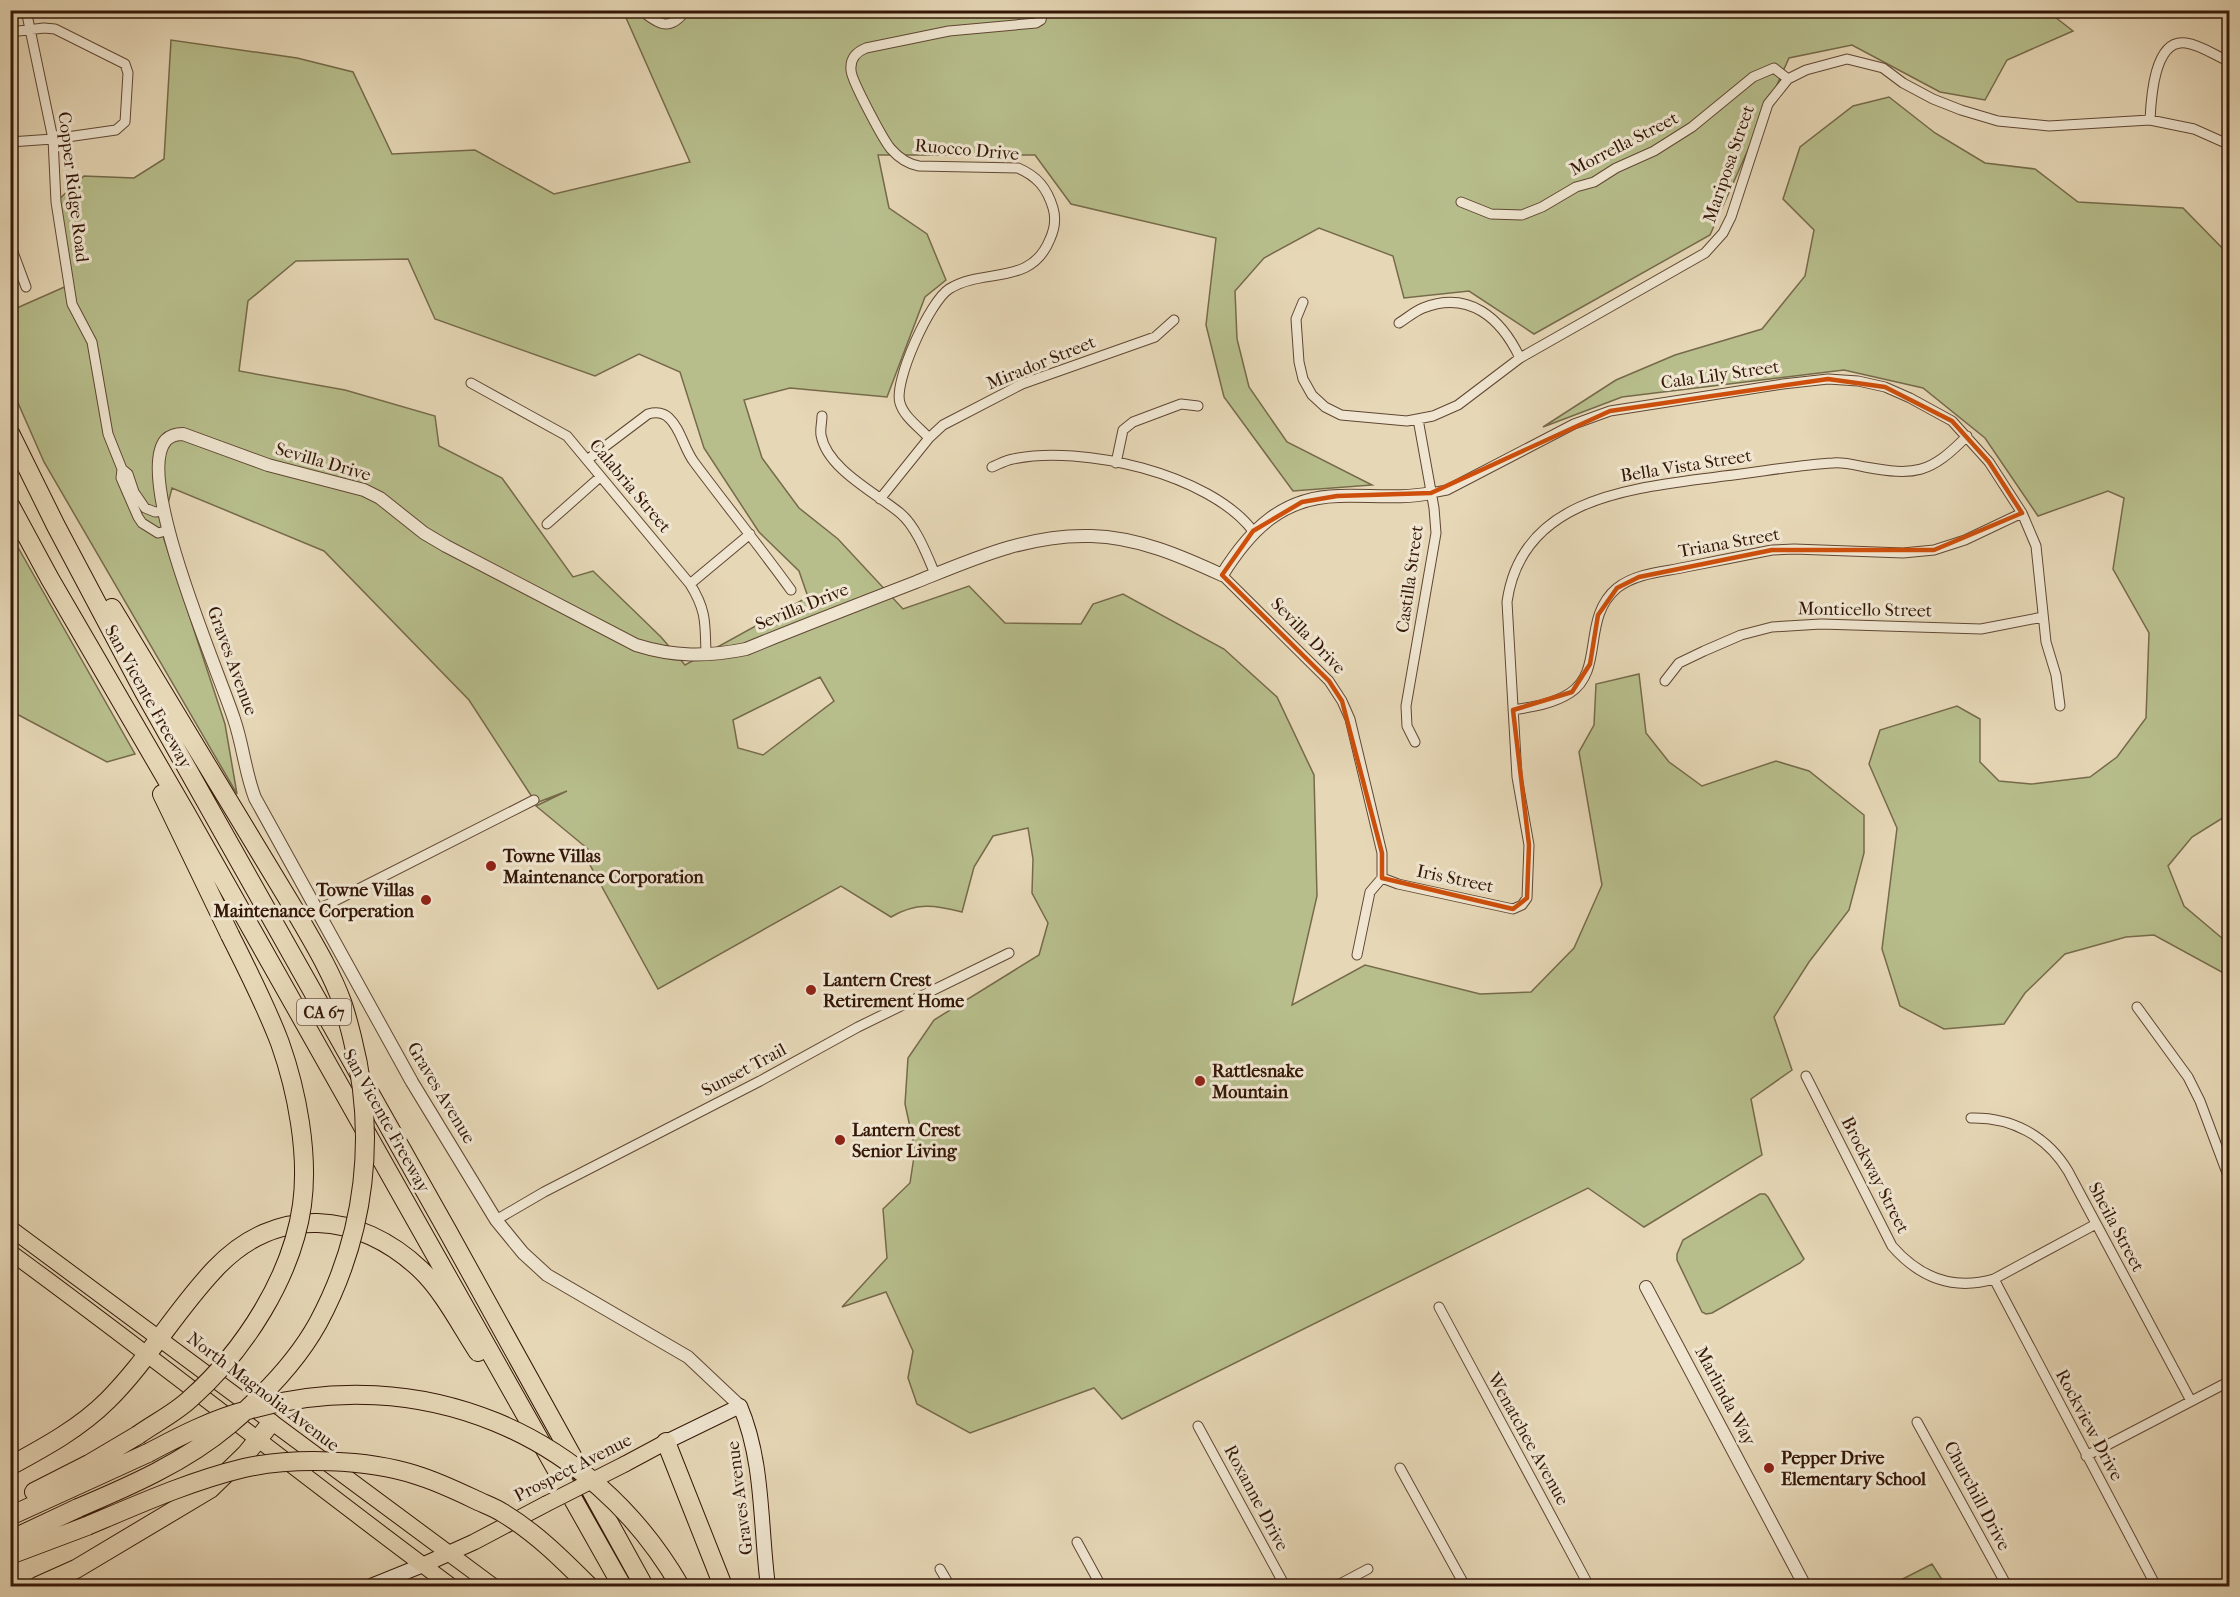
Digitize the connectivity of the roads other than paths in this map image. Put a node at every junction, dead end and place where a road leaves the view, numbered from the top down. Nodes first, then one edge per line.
1 (26, 10) edge
2 (641, 10) edge
3 (686, 10) edge
4 (1043, 10) edge
5 (32, 30) junction
6 (10, 32) edge
7 (2229, 62) edge
8 (1788, 79) junction
9 (2150, 120) junction
10 (53, 140) junction
11 (10, 142) edge
12 (2229, 145) edge
13 (1461, 202) dead end
14 (10, 244) edge
15 (26, 287) dead end
16 (1303, 302) dead end
17 (1174, 320) dead end
18 (1399, 323) dead end
19 (1520, 358) junction
20 (471, 383) dead end
21 (1198, 406) dead end
22 (822, 416) dead end
23 (1418, 419) junction
24 (1966, 436) junction
25 (929, 438) junction
26 (14, 442) edge
27 (586, 460) junction
28 (1116, 463) junction
29 (992, 467) dead end
30 (122, 469) junction
31 (600, 477) junction
32 (1431, 494) junction
33 (880, 499) junction
34 (10, 505) edge
35 (165, 511) junction
36 (2022, 513) junction
37 (547, 524) dead end
38 (170, 530) junction
39 (1252, 531) junction
40 (750, 534) junction
41 (935, 574) junction
42 (1222, 575) junction
43 (690, 584) junction
44 (791, 590) dead end
45 (2043, 616) junction
46 (706, 655) junction
47 (1665, 681) dead end
48 (2060, 705) dead end
49 (1513, 710) junction
50 (143, 738) junction
51 (1415, 742) dead end
52 (534, 800) dead end
53 (1382, 878) junction
54 (1522, 905) joint
55 (317, 910) junction
56 (1009, 953) dead end
57 (1356, 955) dead end
58 (2137, 1007) dead end
59 (1806, 1076) dead end
60 (1971, 1118) dead end
61 (2229, 1181) edge
62 (496, 1220) junction
63 (2096, 1224) junction
64 (10, 1228) edge
65 (10, 1252) edge
66 (1994, 1279) junction
67 (1646, 1287) dead end
68 (1439, 1307) dead end
69 (159, 1339) junction
70 (147, 1356) junction
71 (2229, 1381) edge
72 (2191, 1401) junction
73 (740, 1406) junction
74 (1917, 1422) dead end
75 (271, 1423) junction
76 (1198, 1426) dead end
77 (257, 1440) junction
78 (666, 1442) junction
79 (2086, 1456) junction
80 (10, 1466) edge
81 (1400, 1467) dead end
82 (10, 1504) edge
83 (10, 1516) edge
84 (585, 1520) junction
85 (10, 1540) edge
86 (1077, 1542) dead end
87 (451, 1554) junction
88 (10, 1556) edge
89 (423, 1565) junction
90 (940, 1569) dead end
91 (1368, 1569) dead end
92 (39, 1587) edge
93 (371, 1587) edge
94 (395, 1587) edge
95 (451, 1587) edge
96 (493, 1587) edge
97 (589, 1587) edge
98 (622, 1587) edge
99 (644, 1587) edge
100 (680, 1587) edge
101 (723, 1587) edge
102 (768, 1587) edge
103 (950, 1587) edge
104 (1101, 1587) edge
105 (1285, 1587) edge
106 (1336, 1587) edge
107 (1465, 1587) edge
108 (1589, 1587) edge
109 (1805, 1587) edge
110 (2007, 1587) edge
111 (2156, 1587) edge

1 - 5 street, Copper Ridge Road
2 - 3 street
4 - 25 street, Ruocco Drive
5 - 6 street
5 - 10 street, Copper Ridge Road
5 - 10 street
7 - 9 street
8 - 9 street, Mariposa Street
8 - 13 street, Morrella Street
8 - 19 street, Mariposa Street
9 - 12 street, Mariposa Street
10 - 11 street
10 - 30 street, Copper Ridge Road
14 - 15 street
16 - 23 street, Mariposa Street
17 - 25 street, Mirador Street
18 - 19 street
19 - 23 street, Mariposa Street
20 - 27 street, Calabria Street
21 - 28 street
22 - 33 street
23 - 32 street, Castilla Street
24 - 32 street, Cala Lily Street
24 - 36 street, Cala Lily Street
24 - 49 street, Bella Vista Street
25 - 33 street, Mirador Street
26 - 85 highway, bridge
26 - 99 highway, San Vicente Freeway / CA 67
27 - 31 street, Calabria Street
27 - 40 street
28 - 29 street
28 - 39 street
30 - 35 street, Copper Ridge Road
30 - 38 street, Copper Ridge Road
31 - 37 street
31 - 43 street, Calabria Street
32 - 39 street, Cala Lily Street
32 - 51 street, Castilla Street
33 - 41 street
34 - 50 highway, San Vicente Freeway / CA 67
35 - 38 street, Sevilla Drive
35 - 46 street, Sevilla Drive
36 - 45 street, Cala Lily Street
36 - 49 street, Triana Street
38 - 55 street, Graves Avenue
39 - 42 street, Cala Lily Street
40 - 43 street
40 - 44 street
41 - 42 street, Sevilla Drive
41 - 46 street, Sevilla Drive
42 - 53 street, Sevilla Drive
43 - 46 street, Calabria Street
45 - 47 street, Monticello Street
45 - 48 street, Cala Lily Street
49 - 54 street, Bella Vista Street
50 - 82 highway, bridge
50 - 84 highway, San Vicente Freeway / CA 67
52 - 55 street
53 - 54 street, Iris Street
53 - 57 street
55 - 62 street, Graves Avenue
56 - 62 street, Sunset Trail
58 - 61 street
59 - 66 street, Brockway Street
60 - 63 street, Sheila Street
62 - 73 street, Graves Avenue
63 - 66 street, Brockway Street
63 - 72 street, Sheila Street
64 - 69 main road, North Magnolia Avenue
65 - 70 main road
66 - 79 street, Rockview Drive
67 - 109 street, Marlinda Way
68 - 108 street, Wenatchee Avenue
69 - 70 highway
69 - 75 main road, North Magnolia Avenue
69 - 84 highway
70 - 77 main road
70 - 80 highway
71 - 72 street
72 - 79 street
73 - 78 main road, Prospect Avenue
73 - 102 main road, Graves Avenue
74 - 110 street, Churchill Drive
75 - 77 highway
75 - 87 main road, North Magnolia Avenue
76 - 105 street, Roxanne Drive
77 - 89 main road
77 - 92 highway
78 - 87 main road, Prospect Avenue, bridge
78 - 101 highway
79 - 111 street, Rockview Drive
81 - 107 street
83 - 100 highway, bridge
84 - 98 highway, San Vicente Freeway / CA 67
86 - 104 street
87 - 89 main road, Prospect Avenue
87 - 96 main road, North Magnolia Avenue
88 - 97 highway, bridge
89 - 93 main road, Prospect Avenue
89 - 94 main road, Prospect Avenue
89 - 95 main road
90 - 103 street
91 - 106 street

